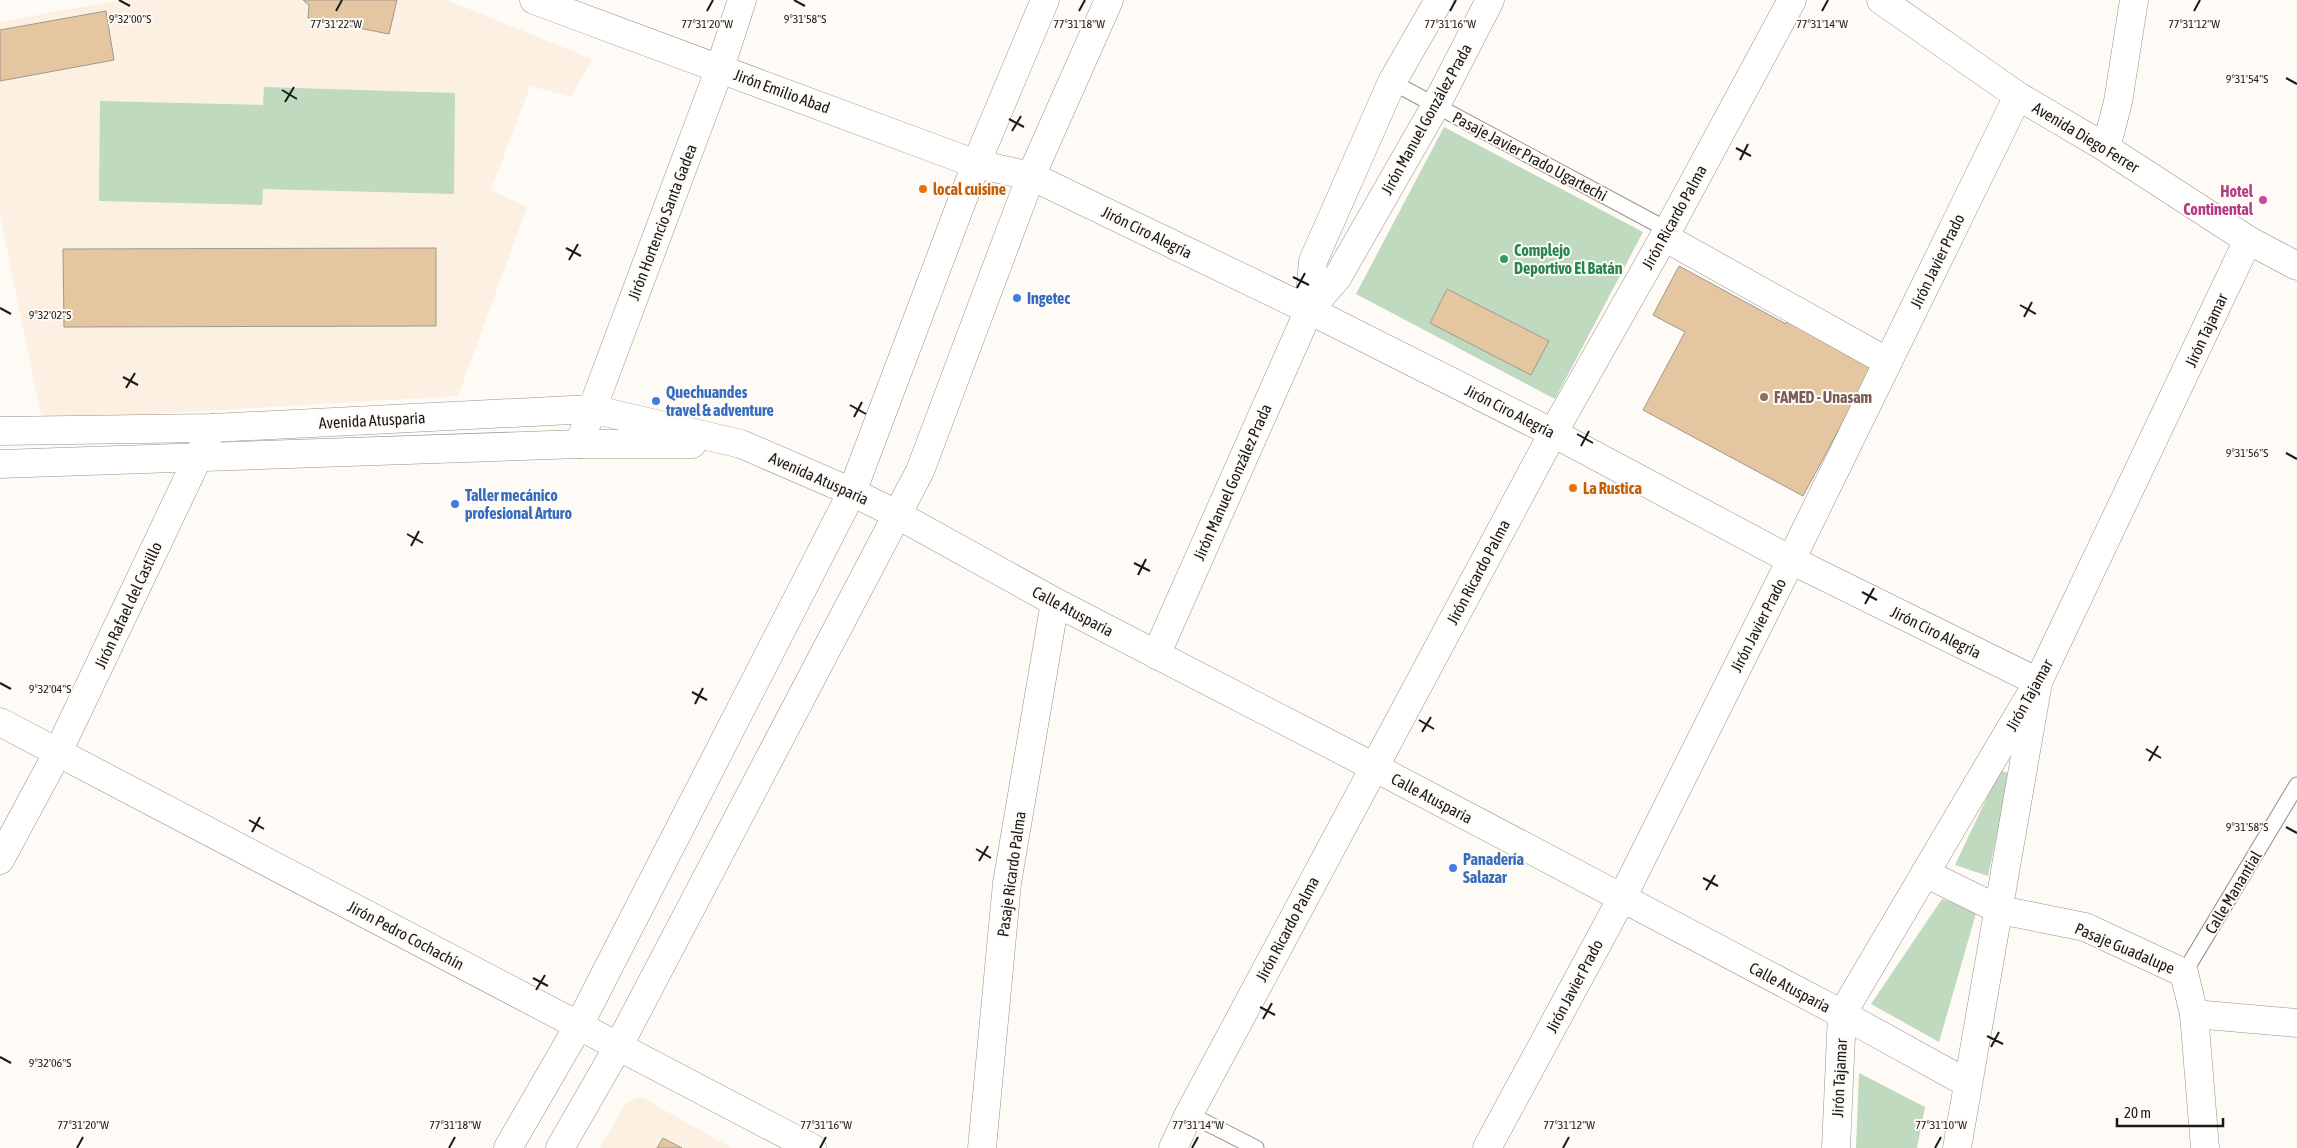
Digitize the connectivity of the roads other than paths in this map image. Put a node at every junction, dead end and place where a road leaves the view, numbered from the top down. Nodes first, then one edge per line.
1 (534, 0) edge
2 (742, 0) edge
3 (1045, 0) edge
4 (1109, 0) edge
5 (1440, 0) edge
6 (1490, 0) edge
7 (1792, 0) edge
8 (1881, 0) edge
9 (2134, 0) edge
10 (1908, 8) edge
11 (720, 68) junction
12 (1392, 82) junction
13 (2018, 96) junction
14 (1436, 105) junction
15 (2106, 148) junction
16 (976, 164) junction
17 (1031, 176) junction
18 (1666, 234) junction
19 (2248, 240) junction
20 (2297, 266) edge
21 (1309, 310) junction
22 (1888, 362) junction
23 (592, 409) junction
24 (212, 428) junction
25 (0, 431) edge
26 (1553, 433) junction
27 (579, 444) junction
28 (741, 444) junction
29 (199, 456) junction
30 (0, 464) edge
31 (852, 492) junction
32 (896, 514) junction
33 (1791, 560) junction
34 (1055, 602) junction
35 (1156, 655) junction
36 (2038, 682) junction
37 (0, 722) edge
38 (58, 752) junction
39 (1374, 767) junction
40 (2297, 785) edge
41 (0, 860) edge
42 (1925, 873) junction
43 (1622, 898) junction
44 (2000, 910) junction
45 (2184, 973) junction
46 (1842, 1014) junction
47 (2194, 1014) junction
48 (2297, 1023) edge
49 (579, 1025) junction
50 (618, 1047) junction
51 (1967, 1083) junction
52 (1189, 1114) junction
53 (508, 1148) edge
54 (560, 1148) edge
55 (812, 1148) edge
56 (982, 1148) edge
57 (1173, 1148) edge
58 (1256, 1148) edge
59 (1487, 1148) edge
60 (1836, 1148) edge
61 (1956, 1148) edge
62 (2205, 1148) edge

1 - 11 street, Jirón Emilio Abad
2 - 11 street, Jirón Hortencio Santa Gadea
3 - 16 street
4 - 17 street
5 - 12 street, Jirón Manuel González Prada
6 - 14 street, Jirón Manuel González Prada
7 - 18 street, Jirón Ricardo Palma
8 - 10 street, Avenida Diego Ferrer
9 - 15 street
10 - 13 street, Avenida Diego Ferrer
11 - 16 street, Jirón Emilio Abad
11 - 23 street, Jirón Hortencio Santa Gadea
12 - 14 lane, Pasaje Javier Prado Ugartechi
12 - 21 street, Jirón Manuel González Prada
13 - 15 street, Avenida Diego Ferrer
13 - 22 street, Jirón Javier Prado
14 - 18 lane, Pasaje Javier Prado Ugartechi
14 - 21 street, Jirón Manuel González Prada
15 - 19 street, Avenida Diego Ferrer
16 - 17 street, Jirón Emilio Abad
16 - 31 street
17 - 21 street, Jirón Ciro Alegría
17 - 32 street
18 - 22 street, Pasaje Javier Prado Ugartechi
18 - 26 street, Jirón Ricardo Palma
19 - 20 street, Avenida Diego Ferrer
19 - 36 street, Jirón Tajamar
21 - 26 street, Jirón Ciro Alegría
21 - 35 street, Jirón Manuel González Prada
22 - 33 street, Jirón Javier Prado
23 - 24 street, Avenida Atusparia
23 - 27 street, Jirón Hortencio Santa Gadea
23 - 28 street, Avenida Atusparia
24 - 25 street, Avenida Atusparia
24 - 29 street, Jirón Rafael del Castillo
26 - 33 street, Jirón Ciro Alegría
26 - 39 street, Jirón Ricardo Palma
27 - 28 street, Avenida Atusparia
27 - 29 street, Avenida Atusparia
28 - 31 street, Avenida Atusparia
29 - 30 street, Avenida Atusparia
29 - 38 street, Jirón Rafael del Castillo
31 - 32 street, Avenida Atusparia
31 - 49 street
32 - 34 street, Calle Atusparia
32 - 50 street
33 - 36 street, Jirón Ciro Alegría
33 - 43 street, Jirón Javier Prado
34 - 35 street, Calle Atusparia
34 - 56 street, Pasaje Ricardo Palma
35 - 39 street, Calle Atusparia
36 - 42 street, Jirón Tajamar
36 - 44 street
37 - 38 street, Jirón Pedro Cochachín
38 - 41 street, Jirón Rafael del Castillo
38 - 49 street, Jirón Pedro Cochachín
39 - 43 street, Calle Atusparia
39 - 52 street, Jirón Ricardo Palma
40 - 45 lane, Calle Manantial
42 - 44 street, Pasaje Guadalupe
42 - 46 street, Jirón Tajamar
43 - 46 street, Calle Atusparia
43 - 59 street, Jirón Javier Prado
44 - 45 street, Pasaje Guadalupe
44 - 51 street
45 - 47 street
46 - 51 street, Calle Atusparia
46 - 60 street, Jirón Tajamar
47 - 48 street
47 - 62 street
49 - 50 street, Jirón Pedro Cochachín
49 - 53 street
50 - 54 street
50 - 55 street, Jirón Pedro Cochachín
51 - 61 street
52 - 57 street, Jirón Ricardo Palma
52 - 58 lane

